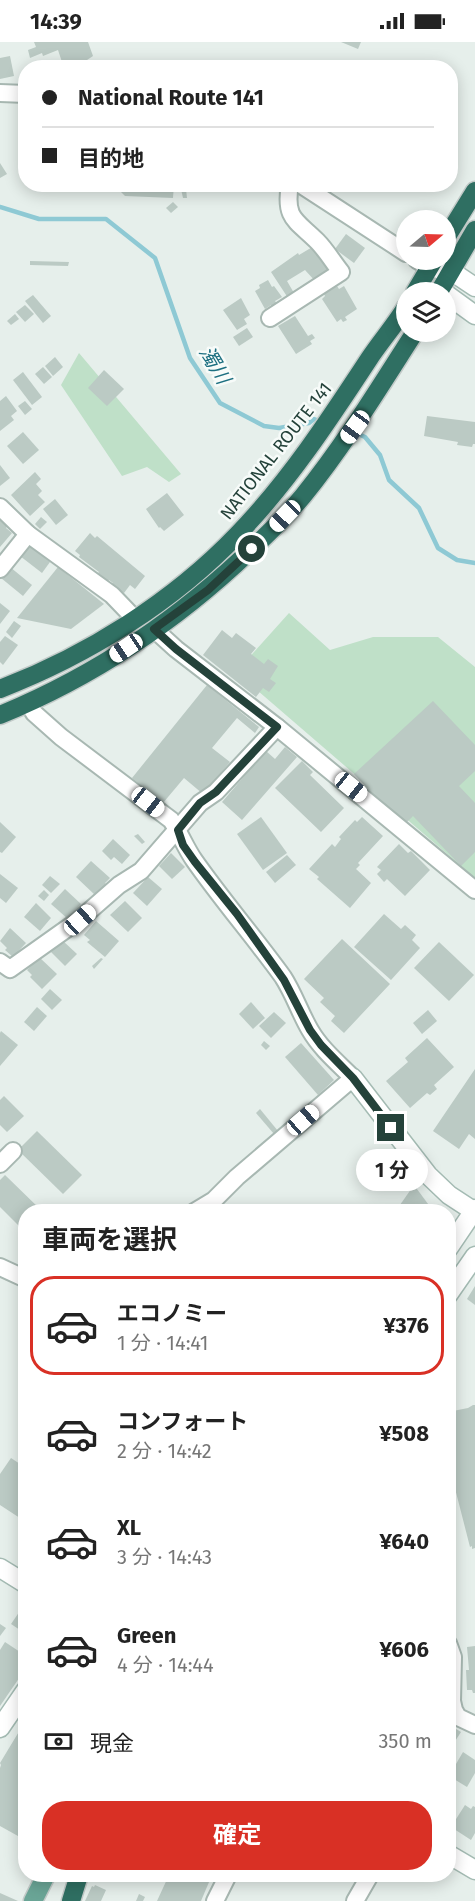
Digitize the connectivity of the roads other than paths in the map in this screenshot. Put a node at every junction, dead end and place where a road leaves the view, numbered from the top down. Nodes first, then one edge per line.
1 (0, 93) edge
2 (18, 94) edge
3 (475, 191) edge
4 (290, 192) edge
5 (312, 192) edge
6 (456, 222) edge
7 (475, 230) edge
8 (396, 246) edge
9 (451, 271) junction
10 (446, 282) edge
11 (475, 287) edge
12 (456, 302) edge
13 (475, 315) edge
14 (270, 318) dead end
15 (396, 321) edge
16 (409, 342) edge
17 (0, 507) edge
18 (28, 534) junction
19 (0, 569) edge
20 (135, 619) junction
21 (154, 629) junction
22 (0, 689) edge
23 (28, 703) junction
24 (0, 715) edge
25 (277, 727) junction
26 (178, 830) junction
27 (475, 890) edge
28 (0, 962) edge
29 (353, 1078) junction
30 (13, 1151) dead end
31 (0, 1164) edge
32 (207, 1204) edge
33 (474, 1211) edge
34 (456, 1237) edge
35 (475, 1256) edge
36 (0, 1267) edge
37 (18, 1275) edge
38 (456, 1283) edge
39 (0, 1568) edge
40 (18, 1579) edge
41 (18, 1702) edge
42 (456, 1714) edge
43 (475, 1725) edge
44 (0, 1728) edge
45 (456, 1859) edge
46 (475, 1870) edge
47 (42, 1882) edge
48 (73, 1882) edge
49 (75, 1882) edge
50 (224, 1882) edge
51 (366, 1882) edge
52 (33, 1901) edge
53 (63, 1901) edge
54 (71, 1901) edge
55 (215, 1901) edge
56 (355, 1901) edge

1 - 2 street
3 - 6 highway
4 - 14 street
5 - 8 street
7 - 9 highway
9 - 10 highway
9 - 11 street
12 - 13 street
15 - 20 highway, NATIONAL ROUTE 141
16 - 21 highway
17 - 18 street
18 - 19 street
18 - 20 street
20 - 22 highway, NATIONAL ROUTE 141
21 - 23 highway
21 - 25 street
23 - 24 highway
23 - 26 street
25 - 26 street
25 - 27 street
26 - 28 street
26 - 29 street
29 - 32 street
29 - 33 street
30 - 31 street
33 - 34 street
35 - 38 street
36 - 37 street
39 - 40 street
41 - 44 street
42 - 43 street
45 - 46 street
47 - 52 main road
48 - 53 main road
49 - 54 highway
50 - 55 street
51 - 56 street

